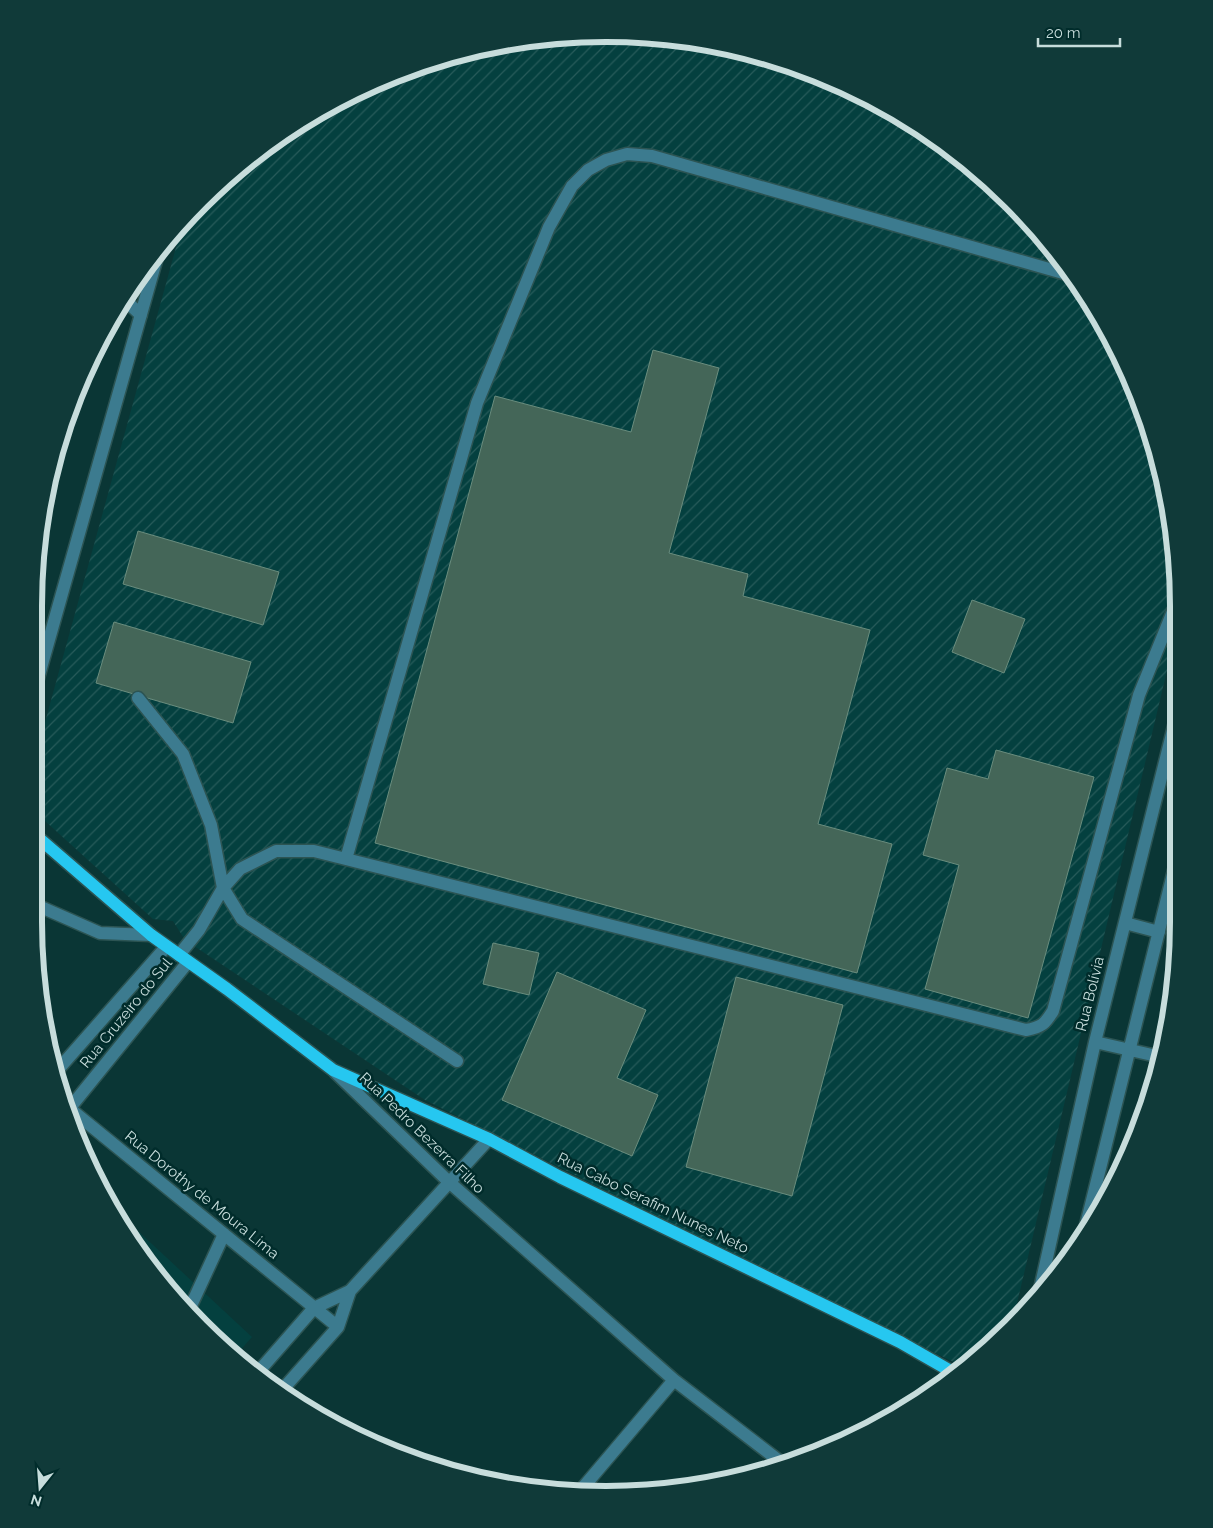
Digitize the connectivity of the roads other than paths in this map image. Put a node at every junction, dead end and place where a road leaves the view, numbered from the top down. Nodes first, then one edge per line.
1 (153, 271) edge
2 (1061, 272) edge
3 (130, 305) edge
4 (141, 315) junction
5 (1170, 619) edge
6 (42, 661) edge
7 (138, 698) dead end
8 (1170, 742) edge
9 (42, 841) edge
10 (346, 859) junction
11 (1170, 887) edge
12 (223, 888) junction
13 (42, 908) edge
14 (1125, 923) junction
15 (1159, 932) junction
16 (151, 935) junction
17 (166, 947) junction
18 (184, 959) junction
19 (1095, 1042) junction
20 (1130, 1050) junction
21 (1154, 1055) edge
22 (457, 1061) dead end
23 (62, 1065) edge
24 (333, 1070) junction
25 (72, 1104) edge
26 (76, 1114) edge
27 (488, 1139) junction
28 (449, 1182) junction
29 (1089, 1213) edge
30 (224, 1234) junction
31 (1042, 1279) edge
32 (350, 1292) junction
33 (192, 1303) edge
34 (314, 1308) junction
35 (338, 1327) junction
36 (262, 1368) edge
37 (948, 1370) edge
38 (674, 1380) junction
39 (286, 1385) edge
40 (777, 1459) edge
41 (585, 1485) edge

1 - 4 street
2 - 10 street
3 - 4 street
4 - 6 street
5 - 10 street, Rua Cruzeiro do Sul
7 - 12 street
8 - 14 street, Rua Bolívia
9 - 16 main road, Rua Pedro Bezerra Filho
10 - 12 street, Rua Cruzeiro do Sul
11 - 15 street
12 - 18 street, Rua Cruzeiro do Sul
12 - 22 street
13 - 16 street
14 - 15 street
14 - 19 street, Rua Bolívia
15 - 20 street
16 - 17 main road, Rua Pedro Bezerra Filho
17 - 18 main road, Rua Pedro Bezerra Filho
17 - 23 street, Rua Cruzeiro do Sul
18 - 24 main road, Rua Pedro Bezerra Filho
18 - 25 street, Rua Cruzeiro do Sul
19 - 20 street
19 - 31 street, Rua Bolívia
20 - 21 street
20 - 29 street
24 - 27 main road, Rua Cabo Serafim Nunes Neto
24 - 28 street, Rua Pedro Bezerra Filho
26 - 30 street, Rua Dorothy de Moura Lima
27 - 28 street
27 - 37 main road, Rua Cabo Serafim Nunes Neto
28 - 32 street
28 - 38 street, Rua Pedro Bezerra Filho
30 - 33 street
30 - 34 street, Rua Dorothy de Moura Lima
32 - 34 street
32 - 35 street
34 - 35 street, Rua Dorothy de Moura Lima
34 - 36 street
35 - 39 street
38 - 40 street, Rua Pedro Bezerra Filho
38 - 41 street

